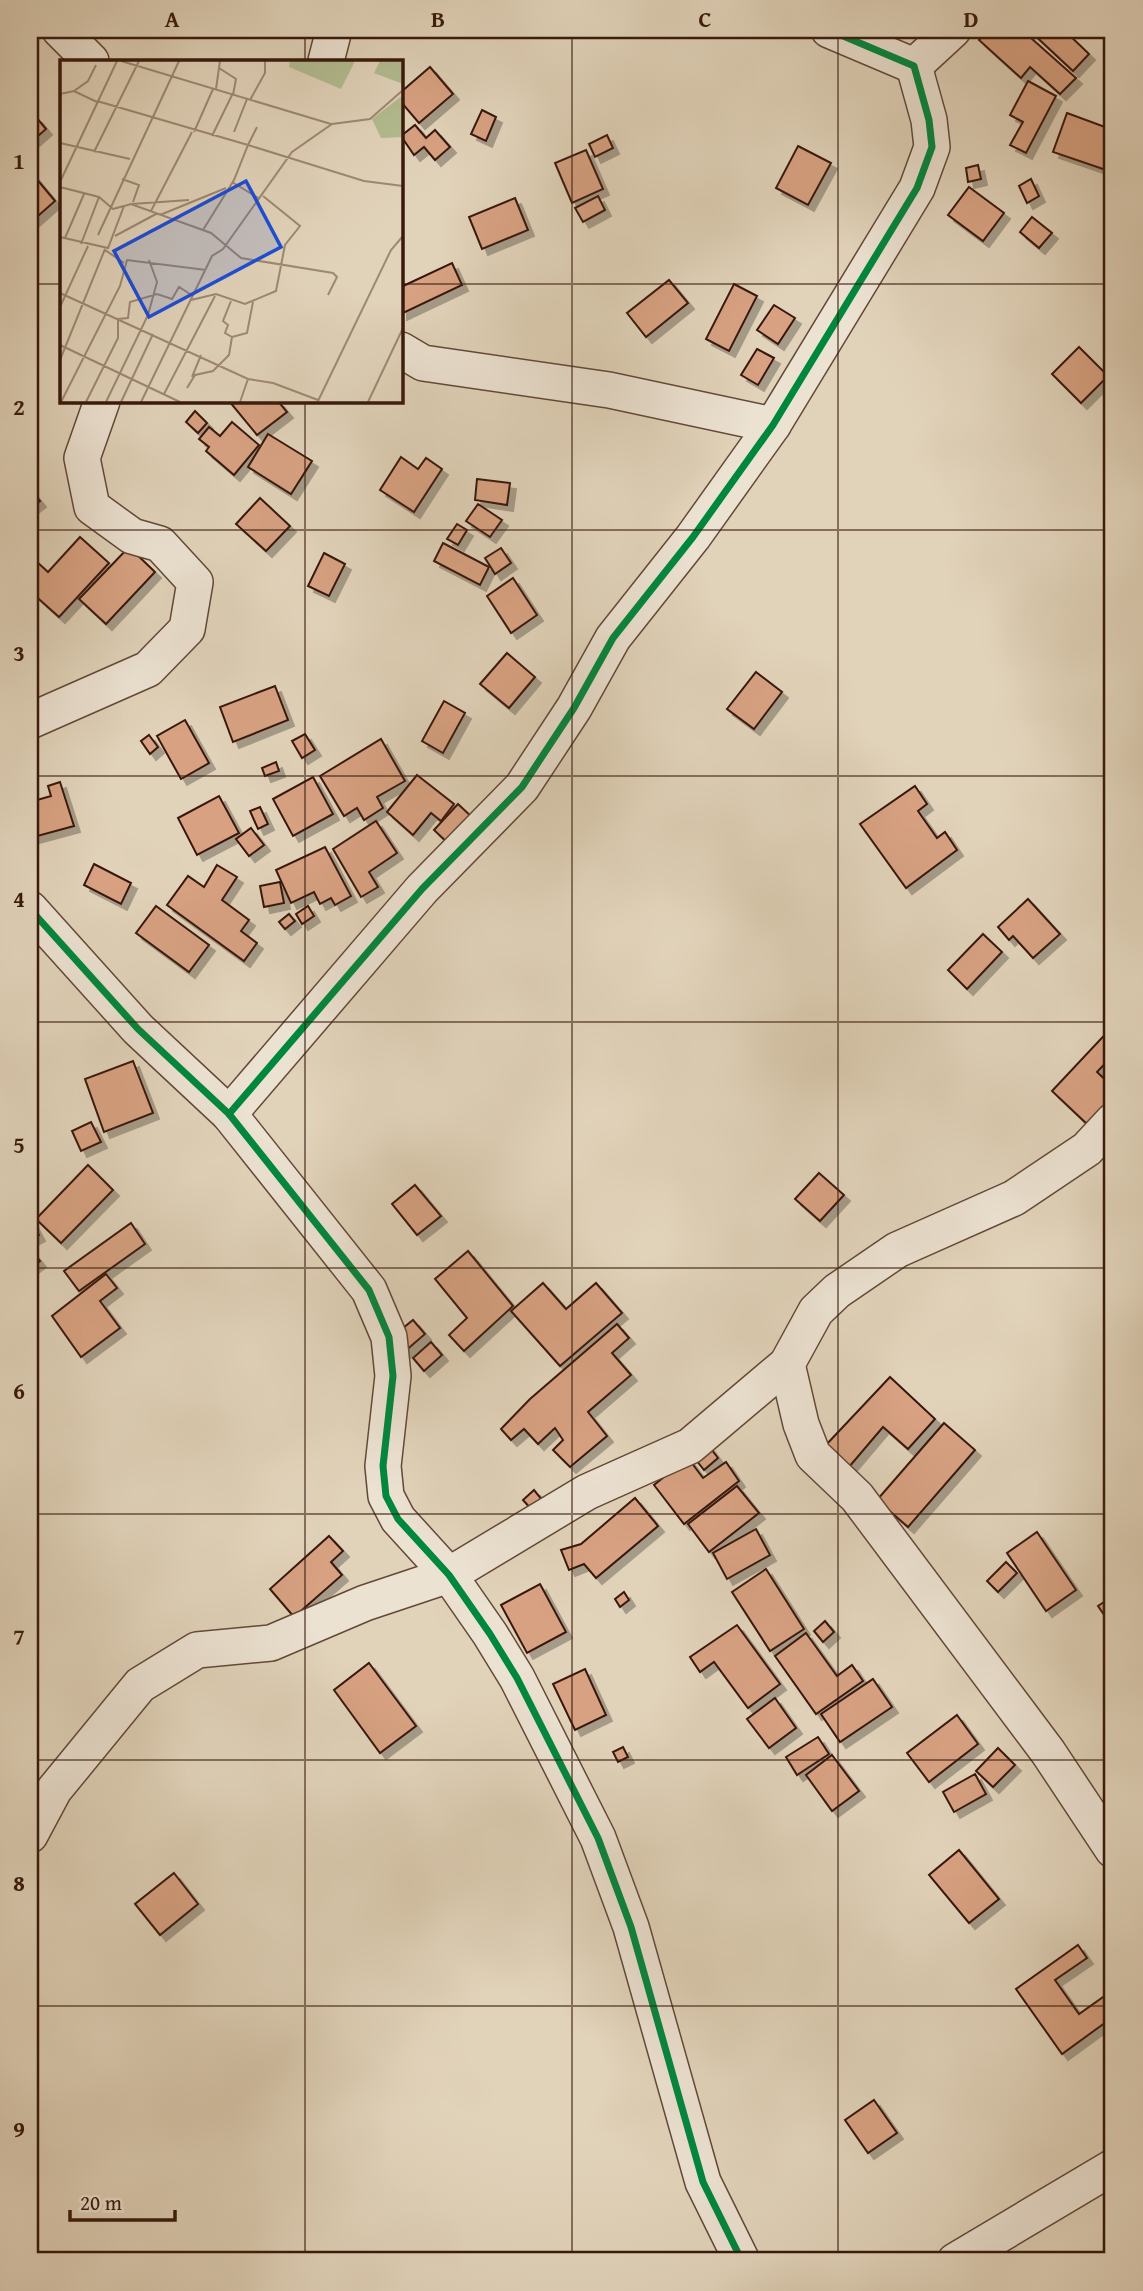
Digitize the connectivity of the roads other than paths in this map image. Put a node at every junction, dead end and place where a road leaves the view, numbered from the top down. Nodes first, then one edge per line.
1 (60, 30) edge
2 (334, 30) edge
3 (829, 30) edge
4 (953, 30) edge
5 (90, 60) edge
6 (326, 60) edge
7 (914, 66) junction
8 (402, 351) edge
9 (102, 402) edge
10 (773, 425) junction
11 (30, 721) edge
12 (30, 909) edge
13 (229, 1114) junction
14 (1113, 1121) edge
15 (787, 1364) junction
16 (449, 1575) junction
17 (30, 1835) edge
18 (1113, 1850) edge
19 (1113, 2167) edge
20 (742, 2261) edge
21 (955, 2261) edge

1 - 5 street
2 - 6 street
3 - 7 street
4 - 7 street
7 - 10 street
8 - 10 street
9 - 11 street
10 - 13 street
12 - 13 street
13 - 16 street
14 - 15 street
15 - 16 street
15 - 18 street
16 - 17 street
16 - 20 street
19 - 21 street

